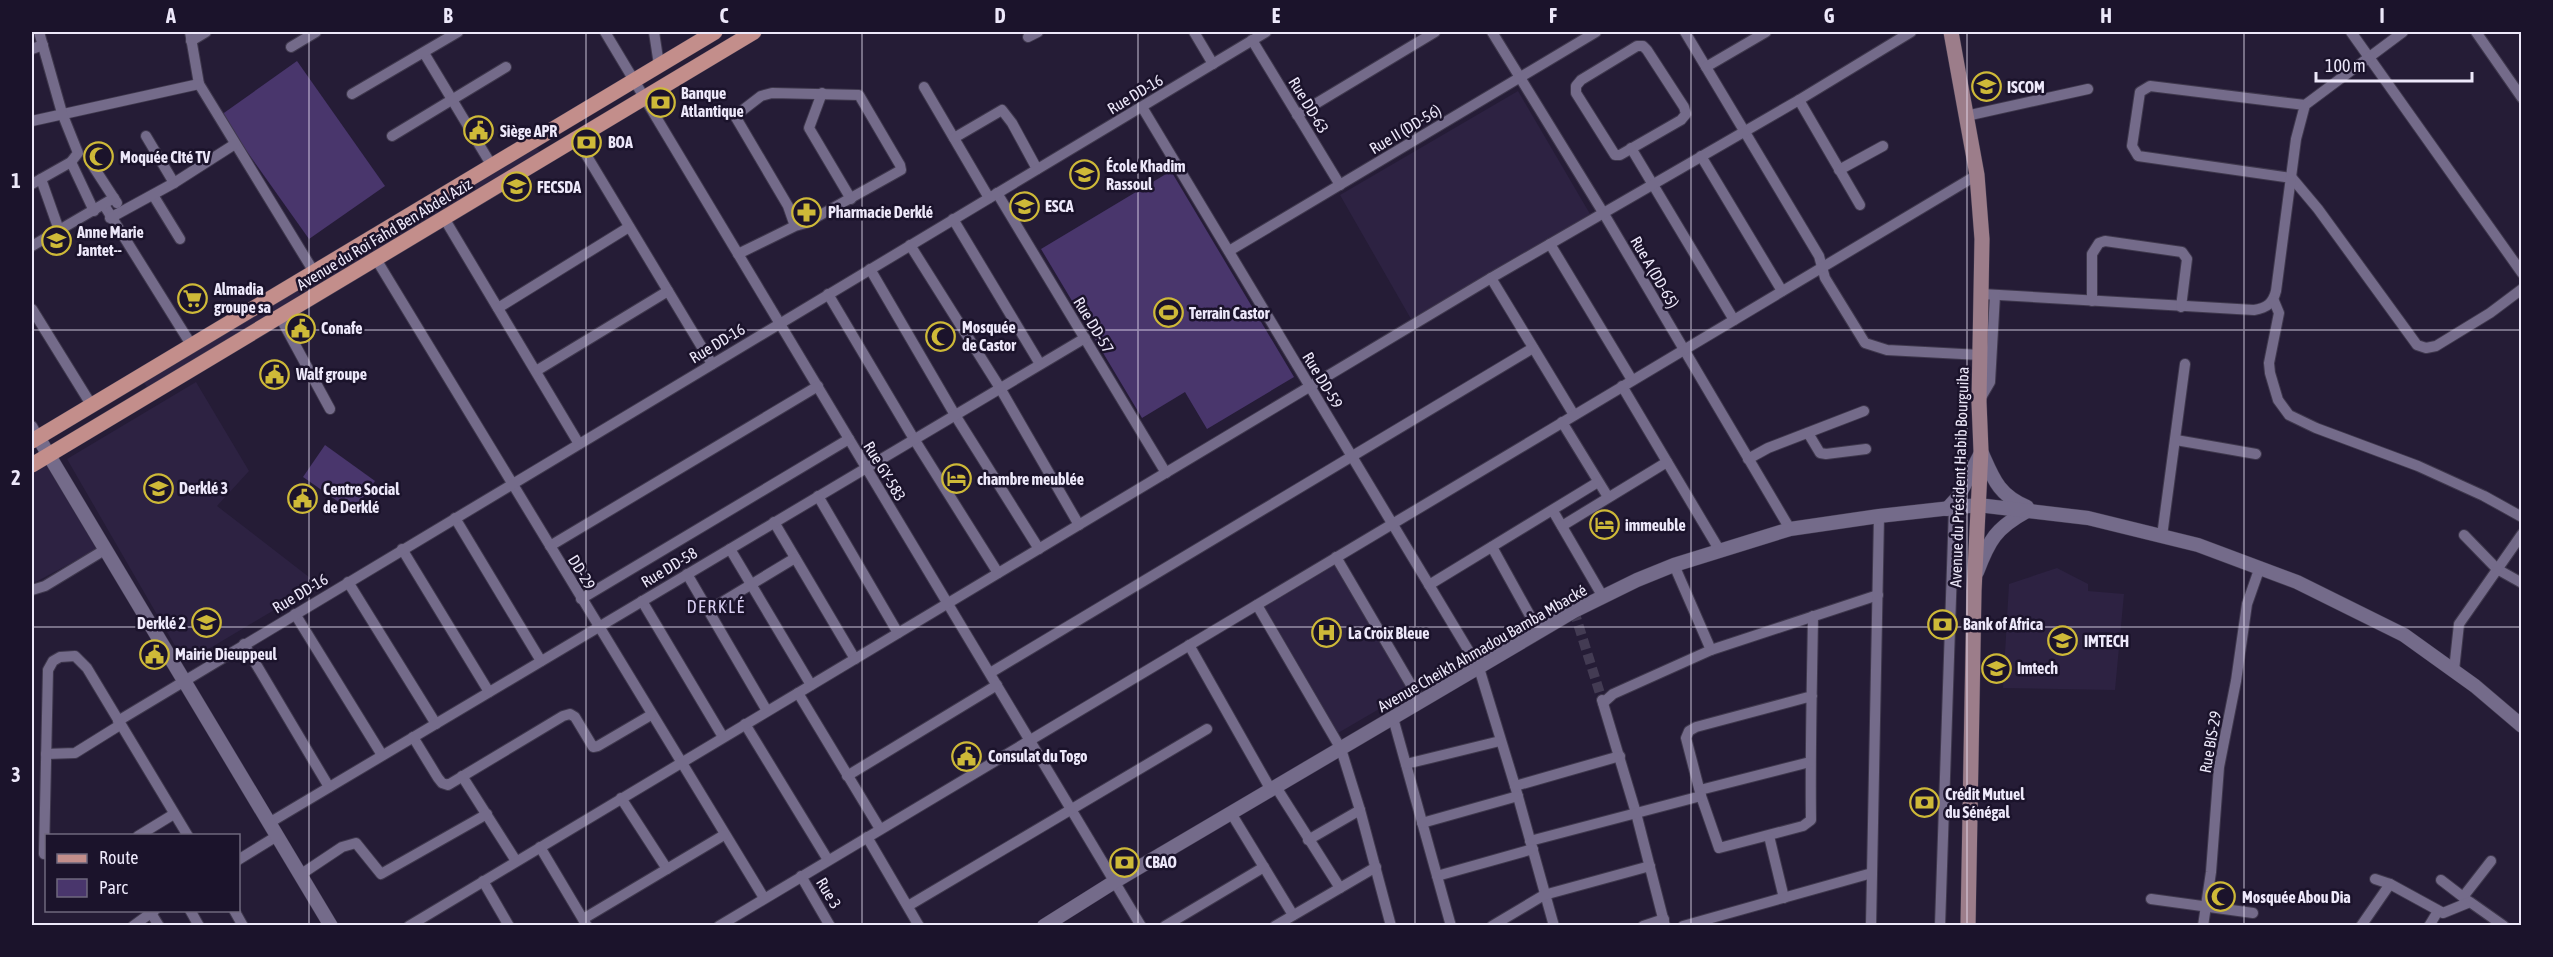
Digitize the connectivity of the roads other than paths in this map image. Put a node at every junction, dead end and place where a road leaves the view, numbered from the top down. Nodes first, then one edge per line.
1 (39, 32) edge
2 (206, 32) edge
3 (316, 32) edge
4 (458, 32) edge
5 (605, 32) edge
6 (654, 32) edge
7 (715, 32) edge
8 (753, 32) edge
9 (1194, 32) edge
10 (1266, 32) edge
11 (1435, 32) edge
12 (1492, 32) edge
13 (1685, 32) edge
14 (1766, 32) edge
15 (1911, 32) edge
16 (1951, 32) edge
17 (2351, 32) edge
18 (2403, 32) edge
19 (2476, 32) edge
20 (1591, 33) edge
21 (190, 36) edge
22 (1252, 40) junction
23 (44, 45) junction
24 (291, 48) dead end
25 (32, 49) edge
26 (424, 53) junction
27 (2368, 56) junction
28 (1213, 64) junction
29 (659, 65) junction
30 (506, 67) dead end
31 (1706, 67) junction
32 (1519, 77) junction
33 (634, 80) junction
34 (199, 84) junction
35 (924, 87) dead end
36 (2088, 89) dead end
37 (822, 93) junction
38 (352, 94) dead end
39 (644, 96) junction
40 (2522, 98) edge
41 (452, 99) junction
42 (1799, 100) junction
43 (2305, 105) junction
44 (1142, 107) junction
45 (62, 113) junction
46 (1297, 115) junction
47 (1966, 116) junction
48 (32, 121) edge
49 (1743, 132) junction
50 (146, 136) dead end
51 (392, 136) dead end
52 (576, 138) junction
53 (954, 138) junction
54 (235, 144) junction
55 (1883, 146) dead end
56 (1631, 148) junction
57 (1701, 156) junction
58 (71, 162) junction
59 (93, 166) dead end
60 (492, 166) junction
61 (1037, 169) junction
62 (1839, 170) junction
63 (1977, 175) junction
64 (2292, 178) junction
65 (36, 181) edge
66 (174, 183) junction
67 (1340, 185) junction
68 (1652, 185) junction
69 (153, 195) junction
70 (993, 195) junction
71 (114, 198) junction
72 (851, 199) junction
73 (104, 205) junction
74 (1860, 205) dead end
75 (94, 211) junction
76 (122, 211) junction
77 (1604, 214) junction
78 (110, 218) junction
79 (444, 218) junction
80 (953, 219) junction
81 (795, 226) junction
82 (629, 227) junction
83 (59, 230) junction
84 (180, 239) dead end
85 (1550, 244) junction
86 (910, 245) junction
87 (32, 246) edge
88 (1229, 251) junction
89 (738, 254) junction
90 (376, 259) junction
91 (1822, 267) junction
92 (870, 269) junction
93 (314, 272) junction
94 (2522, 273) edge
95 (1491, 278) junction
96 (2522, 289) edge
97 (668, 291) junction
98 (1782, 291) junction
99 (828, 294) junction
100 (1988, 294) junction
101 (2092, 301) junction
102 (2274, 301) junction
103 (2181, 307) junction
104 (498, 308) junction
105 (32, 309) edge
106 (280, 317) junction
107 (1734, 320) junction
108 (780, 323) junction
109 (1084, 338) junction
110 (192, 345) junction
111 (1533, 348) junction
112 (1684, 350) junction
113 (1981, 355) junction
114 (712, 364) junction
115 (1040, 364) junction
116 (2186, 364) dead end
117 (536, 371) junction
118 (1627, 383) junction
119 (818, 386) junction
120 (1310, 387) junction
121 (1000, 388) junction
122 (1979, 402) junction
123 (92, 406) junction
124 (330, 410) dead end
125 (1864, 411) dead end
126 (955, 415) junction
127 (1575, 415) junction
128 (1562, 422) junction
129 (1808, 433) junction
130 (34, 435) edge
131 (849, 439) junction
132 (914, 439) junction
133 (2176, 440) junction
134 (579, 444) junction
135 (1866, 449) dead end
136 (1980, 453) junction
137 (2256, 454) dead end
138 (49, 456) junction
139 (1352, 456) junction
140 (1748, 459) junction
141 (1667, 462) junction
142 (32, 465) edge
143 (866, 468) junction
144 (1166, 472) junction
145 (1598, 482) junction
146 (511, 484) junction
147 (818, 496) junction
148 (1608, 497) junction
149 (1978, 505) junction
150 (1951, 508) junction
151 (1553, 511) junction
152 (2032, 511) junction
153 (1879, 516) junction
154 (2522, 517) edge
155 (455, 518) junction
156 (774, 522) junction
157 (1392, 524) junction
158 (1079, 525) junction
159 (1562, 526) junction
160 (1790, 529) junction
161 (2522, 534) edge
162 (2162, 536) junction
163 (2464, 536) dead end
164 (550, 546) junction
165 (1492, 547) junction
166 (105, 549) junction
167 (402, 549) junction
168 (730, 549) junction
169 (1039, 549) junction
170 (1720, 551) junction
171 (1336, 557) junction
172 (795, 558) junction
173 (1674, 565) junction
174 (2260, 567) junction
175 (2497, 569) junction
176 (998, 573) junction
177 (687, 574) junction
178 (1975, 577) junction
179 (348, 582) junction
180 (2522, 582) edge
181 (751, 584) junction
182 (1429, 585) junction
183 (32, 590) edge
184 (1878, 595) junction
185 (1603, 597) junction
186 (581, 599) junction
187 (642, 601) junction
188 (947, 603) junction
189 (1257, 604) junction
190 (709, 610) junction
191 (295, 614) junction
192 (1813, 616) junction
193 (598, 627) junction
194 (1539, 632) junction
195 (898, 633) junction
196 (244, 644) junction
197 (1189, 645) junction
198 (1711, 650) junction
199 (855, 658) junction
200 (541, 661) junction
201 (1479, 668) junction
202 (2454, 670) junction
203 (990, 673) junction
204 (183, 680) junction
205 (811, 685) junction
206 (997, 685) junction
207 (489, 692) junction
208 (798, 693) junction
209 (1812, 696) junction
210 (1421, 702) junction
211 (767, 711) junction
212 (651, 715) junction
213 (1393, 718) junction
214 (119, 723) junction
215 (436, 724) junction
216 (746, 724) junction
217 (2522, 726) edge
218 (1207, 729) dead end
219 (413, 737) junction
220 (723, 737) junction
221 (1030, 740) junction
222 (1500, 741) junction
223 (1341, 749) junction
224 (46, 754) junction
225 (382, 755) junction
226 (1620, 756) junction
227 (1810, 762) junction
228 (680, 763) junction
229 (1406, 764) junction
230 (462, 776) junction
231 (847, 777) junction
232 (329, 787) junction
233 (1274, 788) junction
234 (1516, 791) junction
235 (1700, 793) junction
236 (621, 798) junction
237 (1071, 809) junction
238 (1360, 810) junction
239 (1231, 813) junction
240 (1636, 813) junction
241 (174, 814) junction
242 (487, 814) junction
243 (269, 823) junction
244 (1422, 823) junction
245 (880, 830) junction
246 (45, 834) edge
247 (141, 834) edge
248 (187, 834) edge
249 (724, 835) junction
250 (277, 836) junction
251 (1769, 836) junction
252 (867, 837) junction
253 (1308, 840) junction
254 (1532, 845) junction
255 (540, 847) junction
256 (32, 854) edge
257 (45, 854) edge
258 (240, 859) edge
259 (828, 860) junction
260 (516, 861) junction
261 (2491, 861) dead end
262 (1650, 866) junction
263 (1264, 867) junction
264 (1376, 867) junction
265 (667, 869) junction
266 (1872, 873) junction
267 (300, 875) junction
268 (801, 876) junction
269 (1437, 876) junction
270 (2375, 879) dead end
271 (2441, 880) dead end
272 (483, 881) junction
273 (1114, 882) junction
274 (2390, 884) junction
275 (1340, 888) junction
276 (1544, 895) junction
277 (764, 898) junction
278 (1784, 898) junction
279 (2151, 898) dead end
280 (2466, 900) junction
281 (2206, 905) junction
282 (908, 906) junction
283 (2438, 911) junction
284 (153, 912) edge
285 (191, 912) edge
286 (235, 912) edge
287 (2253, 913) dead end
288 (1293, 915) junction
289 (422, 922) edge
290 (585, 922) edge
291 (1665, 922) edge
292 (725, 924) edge
293 (1388, 924) edge
294 (1275, 925) edge
295 (133, 926) edge
296 (159, 926) edge
297 (199, 926) edge
298 (243, 926) edge
299 (331, 926) edge
300 (409, 926) edge
301 (509, 926) edge
302 (830, 926) edge
303 (919, 926) edge
304 (1044, 926) edge
305 (1141, 926) edge
306 (1165, 926) edge
307 (1451, 926) edge
308 (1492, 926) edge
309 (1554, 926) edge
310 (1643, 926) edge
311 (1683, 926) edge
312 (1871, 926) edge
313 (1940, 926) edge
314 (1968, 926) edge
315 (2203, 926) edge
316 (2361, 926) edge
317 (2429, 926) edge
318 (2504, 926) edge

1 - 23 street
2 - 21 street
3 - 24 street
4 - 26 street
5 - 33 street, Rue GY-583
6 - 29 street
7 - 29 main road, Avenue du Roi Fahd Ben Abdel Aziz
8 - 39 main road, Avenue du Roi Fahd Ben Abdel Aziz
9 - 28 street
10 - 22 street, Rue DD-16
11 - 46 street
12 - 32 street, Rue A (DD-65)
13 - 31 street
14 - 31 street
15 - 42 street
16 - 47 main road, Avenue du Président Habib Bourguiba
17 - 27 street
18 - 27 street
19 - 40 street
20 - 32 street, Rue II (DD-56)
21 - 34 street
22 - 28 street, Rue DD-16
22 - 46 street, Rue DD-63
23 - 25 street
23 - 45 street
26 - 38 street
26 - 41 street
27 - 43 street
27 - 94 street
28 - 44 street, Rue DD-16
29 - 33 main road, Avenue du Roi Fahd Ben Abdel Aziz
30 - 41 street
31 - 49 street
32 - 67 street, Rue II (DD-56)
32 - 77 street, Rue A (DD-65)
33 - 39 street, Rue GY-583
33 - 60 main road, Avenue du Roi Fahd Ben Abdel Aziz
34 - 45 street
34 - 54 street
35 - 53 street, Rue DD-57
36 - 47 street
37 - 72 street
37 - 72 street
37 - 81 street
39 - 52 main road, Avenue du Roi Fahd Ben Abdel Aziz
39 - 89 street, Rue GY-583
41 - 51 street
41 - 60 street
42 - 49 street
42 - 62 street
43 - 64 street
43 - 64 street
44 - 61 street, Rue DD-16
44 - 88 street, Rue DD-59
45 - 48 street
45 - 58 street
46 - 67 street, Rue DD-63
47 - 63 main road, Avenue du Président Habib Bourguiba
49 - 57 street
49 - 91 street
50 - 66 street
52 - 79 main road, Avenue du Roi Fahd Ben Abdel Aziz
52 - 82 street
53 - 61 street
53 - 70 street, Rue DD-57
54 - 66 street
54 - 93 street
55 - 62 street
56 - 56 street
56 - 68 street
57 - 68 street
57 - 98 street
58 - 65 street
58 - 75 street
59 - 71 street
60 - 93 main road, Avenue du Roi Fahd Ben Abdel Aziz
61 - 70 street, Rue DD-16
62 - 74 street
63 - 91 street
63 - 100 main road, Avenue du Président Habib Bourguiba
64 - 96 street
64 - 102 street
65 - 83 street
66 - 69 street
67 - 88 street, Rue II (DD-56)
68 - 77 street
68 - 107 street
69 - 76 street
69 - 84 street
70 - 80 street, Rue DD-16
70 - 109 street, Rue DD-57
71 - 73 street
71 - 76 street
72 - 81 street
73 - 75 street
73 - 78 street
75 - 83 street
76 - 78 street
77 - 85 street
77 - 112 street, Rue A (DD-65)
78 - 110 street
79 - 90 main road, Avenue du Roi Fahd Ben Abdel Aziz
79 - 104 street
80 - 86 street, Rue DD-16
80 - 115 street
81 - 89 street
82 - 97 street
82 - 104 street
83 - 87 street
85 - 95 street
85 - 118 street
86 - 92 street, Rue DD-16
86 - 121 street
88 - 120 street, Rue DD-59
89 - 108 street, Rue GY-583
90 - 106 main road, Avenue du Roi Fahd Ben Abdel Aziz
90 - 146 street, DD-29
91 - 98 street
91 - 113 street
92 - 99 street, Rue DD-16
92 - 126 street
93 - 110 main road, Avenue du Roi Fahd Ben Abdel Aziz
95 - 111 street
95 - 120 street
97 - 114 street
97 - 117 street
98 - 107 street
99 - 108 street, Rue DD-16
99 - 132 street
100 - 101 street
100 - 113 main road, Avenue du Président Habib Bourguiba
100 - 122 street
101 - 103 street
101 - 103 street
102 - 103 street
102 - 154 street
104 - 117 street
105 - 123 street
106 - 124 street
106 - 138 main road, Avenue du Roi Fahd Ben Abdel Aziz
107 - 112 street
108 - 114 street, Rue DD-16
108 - 119 street, Rue GY-583
109 - 115 street, Rue DD-58
109 - 144 street, Rue DD-57
110 - 123 main road, Avenue du Roi Fahd Ben Abdel Aziz
111 - 127 street
111 - 139 street
112 - 118 street
112 - 140 street, Rue A (DD-65)
113 - 122 main road, Avenue du Président Habib Bourguiba
114 - 134 street, Rue DD-16
115 - 121 street, Rue DD-58
116 - 133 street
117 - 134 street
118 - 127 street
118 - 141 street
119 - 131 street, Rue GY-583
119 - 164 street
120 - 139 street, Rue DD-59
120 - 144 street
121 - 126 street, Rue DD-58
121 - 158 street
122 - 136 main road, Avenue du Président Habib Bourguiba
123 - 130 main road, Avenue du Roi Fahd Ben Abdel Aziz
125 - 129 street
126 - 132 street, Rue DD-58
126 - 169 street
127 - 128 street
128 - 145 street
128 - 157 street
129 - 135 street
129 - 140 street
130 - 138 street
131 - 143 street, Rue GY-583
131 - 186 street
132 - 143 street, Rue DD-58
132 - 176 street
133 - 137 street
133 - 162 street
134 - 146 street, Rue DD-16
136 - 149 main road, Avenue du Président Habib Bourguiba
136 - 150 street
136 - 152 street
138 - 142 main road, Avenue du Roi Fahd Ben Abdel Aziz
138 - 166 street
139 - 157 street, Rue DD-59
139 - 203 street
140 - 160 street, Rue A (DD-65)
141 - 148 street
141 - 170 street
143 - 147 street, Rue DD-58
143 - 188 street, Rue GY-583
144 - 158 street
145 - 148 street
145 - 151 street
146 - 155 street, Rue DD-16
146 - 164 street, DD-29
147 - 156 street, Rue DD-58
147 - 195 street
148 - 159 street
149 - 150 street, Avenue Cheikh Ahmadou Bamba Mbacké
149 - 152 street, Avenue Cheikh Ahmadou Bamba Mbacké
149 - 178 main road, Avenue du Président Habib Bourguiba
150 - 153 street, Avenue Cheikh Ahmadou Bamba Mbacké
150 - 313 street
151 - 159 street
151 - 165 street
152 - 162 street, Avenue Cheikh Ahmadou Bamba Mbacké
152 - 178 street
153 - 160 street, Avenue Cheikh Ahmadou Bamba Mbacké
153 - 184 street
155 - 167 street, Rue DD-16
155 - 200 street
156 - 168 street, Rue DD-58
156 - 172 street
157 - 171 street
157 - 182 street, Rue DD-59
158 - 169 street
159 - 185 street
160 - 170 street, Avenue Cheikh Ahmadou Bamba Mbacké
161 - 175 street
162 - 174 street, Avenue Cheikh Ahmadou Bamba Mbacké
163 - 175 street
164 - 186 street, DD-29
165 - 182 street
165 - 194 street
166 - 183 street
166 - 204 street
167 - 179 street, Rue DD-16
167 - 207 street
168 - 177 street, Rue DD-58
168 - 181 street
169 - 176 street
170 - 173 street, Avenue Cheikh Ahmadou Bamba Mbacké
171 - 189 street
171 - 210 street
172 - 181 street
172 - 199 street
173 - 185 street, Avenue Cheikh Ahmadou Bamba Mbacké
173 - 198 street
174 - 202 street, Avenue Cheikh Ahmadou Bamba Mbacké
174 - 281 street, Rue BIS-29
175 - 180 street
175 - 202 street
176 - 188 street
177 - 187 street, Rue DD-58
177 - 190 street
178 - 314 main road, Avenue du Président Habib Bourguiba
179 - 191 street, Rue DD-16
179 - 215 street
181 - 190 street
181 - 205 street
182 - 201 street, Rue DD-59
184 - 192 street
184 - 266 street
185 - 194 street, Avenue Cheikh Ahmadou Bamba Mbacké
186 - 193 street, DD-29
187 - 193 street, Rue DD-58
187 - 220 street
188 - 195 street
188 - 203 street, Rue GY-583
189 - 197 street
189 - 223 street
190 - 211 street
191 - 196 street, Rue DD-16
191 - 225 street
192 - 198 street
192 - 209 street
193 - 200 street, Rue DD-58
193 - 212 street, DD-29
194 - 201 street, Avenue Cheikh Ahmadou Bamba Mbacké
195 - 199 street
196 - 204 street, Rue DD-16
196 - 232 street
197 - 221 street
197 - 233 street
198 - 226 street
199 - 205 street
200 - 207 street, Rue DD-58
201 - 210 street, Avenue Cheikh Ahmadou Bamba Mbacké
201 - 222 street, Rue DD-59
202 - 217 street, Avenue Cheikh Ahmadou Bamba Mbacké
203 - 206 street, Rue GY-583
204 - 214 street, Rue DD-16
204 - 243 street
205 - 208 street
206 - 221 street, Rue GY-583
206 - 231 street
207 - 215 street, Rue DD-58
208 - 211 street
208 - 231 street
209 - 227 street
209 - 235 street
210 - 213 street, Avenue Cheikh Ahmadou Bamba Mbacké
211 - 216 street
212 - 228 street, DD-29
212 - 230 street
213 - 223 street, Avenue Cheikh Ahmadou Bamba Mbacké
213 - 229 street
214 - 224 street, Rue DD-16
214 - 224 street
214 - 241 street
215 - 219 street, Rue DD-58
216 - 220 street
216 - 259 street
218 - 237 street
219 - 225 street, Rue DD-58
219 - 230 street
220 - 228 street
221 - 237 street, Rue GY-583
221 - 245 street
222 - 229 street
222 - 234 street, Rue DD-59
223 - 233 street, Avenue Cheikh Ahmadou Bamba Mbacké
223 - 238 street
224 - 246 street
225 - 232 street, Rue DD-58
226 - 234 street
226 - 240 street
227 - 235 street
227 - 251 street
228 - 236 street
228 - 249 street, DD-29
229 - 244 street
230 - 242 street
231 - 245 street
232 - 243 street, Rue DD-58
233 - 239 street, Avenue Cheikh Ahmadou Bamba Mbacké
233 - 253 street
234 - 244 street
234 - 254 street, Rue DD-59
235 - 240 street
235 - 251 street
236 - 255 street
236 - 265 street
237 - 273 street, Rue GY-583
237 - 282 street
238 - 253 street
238 - 264 street
239 - 263 street
239 - 273 street, Avenue Cheikh Ahmadou Bamba Mbacké
240 - 254 street
240 - 262 street
241 - 247 street
241 - 248 street
242 - 260 street
242 - 267 street
243 - 250 street
244 - 269 street
245 - 252 street
249 - 265 street
249 - 277 street, DD-29
250 - 258 street
250 - 267 street
251 - 278 street
252 - 259 street
252 - 282 street
253 - 275 street
254 - 269 street
254 - 276 street, Rue DD-59
255 - 260 street
255 - 290 street
256 - 257 street
259 - 268 street
260 - 272 street
261 - 280 street
262 - 276 street
262 - 291 street
263 - 288 street
263 - 306 street
264 - 275 street
264 - 293 street
265 - 290 street
266 - 278 street
266 - 312 street
267 - 299 street
268 - 277 street
268 - 302 street, Rue 3
269 - 307 street
270 - 274 street
271 - 280 street
272 - 289 street
272 - 301 street
273 - 304 street, Avenue Cheikh Ahmadou Bamba Mbacké
273 - 305 street, Rue GY-583
274 - 283 street
274 - 316 street
275 - 288 street
276 - 308 street
276 - 309 street, Rue DD-59
277 - 292 street
278 - 311 street
279 - 281 street
280 - 283 street
280 - 318 street
281 - 287 street
281 - 315 street, Rue BIS-29
282 - 303 street
283 - 317 street
284 - 295 street
284 - 296 street
285 - 297 street
286 - 298 street
288 - 294 street
289 - 300 street
291 - 310 street

